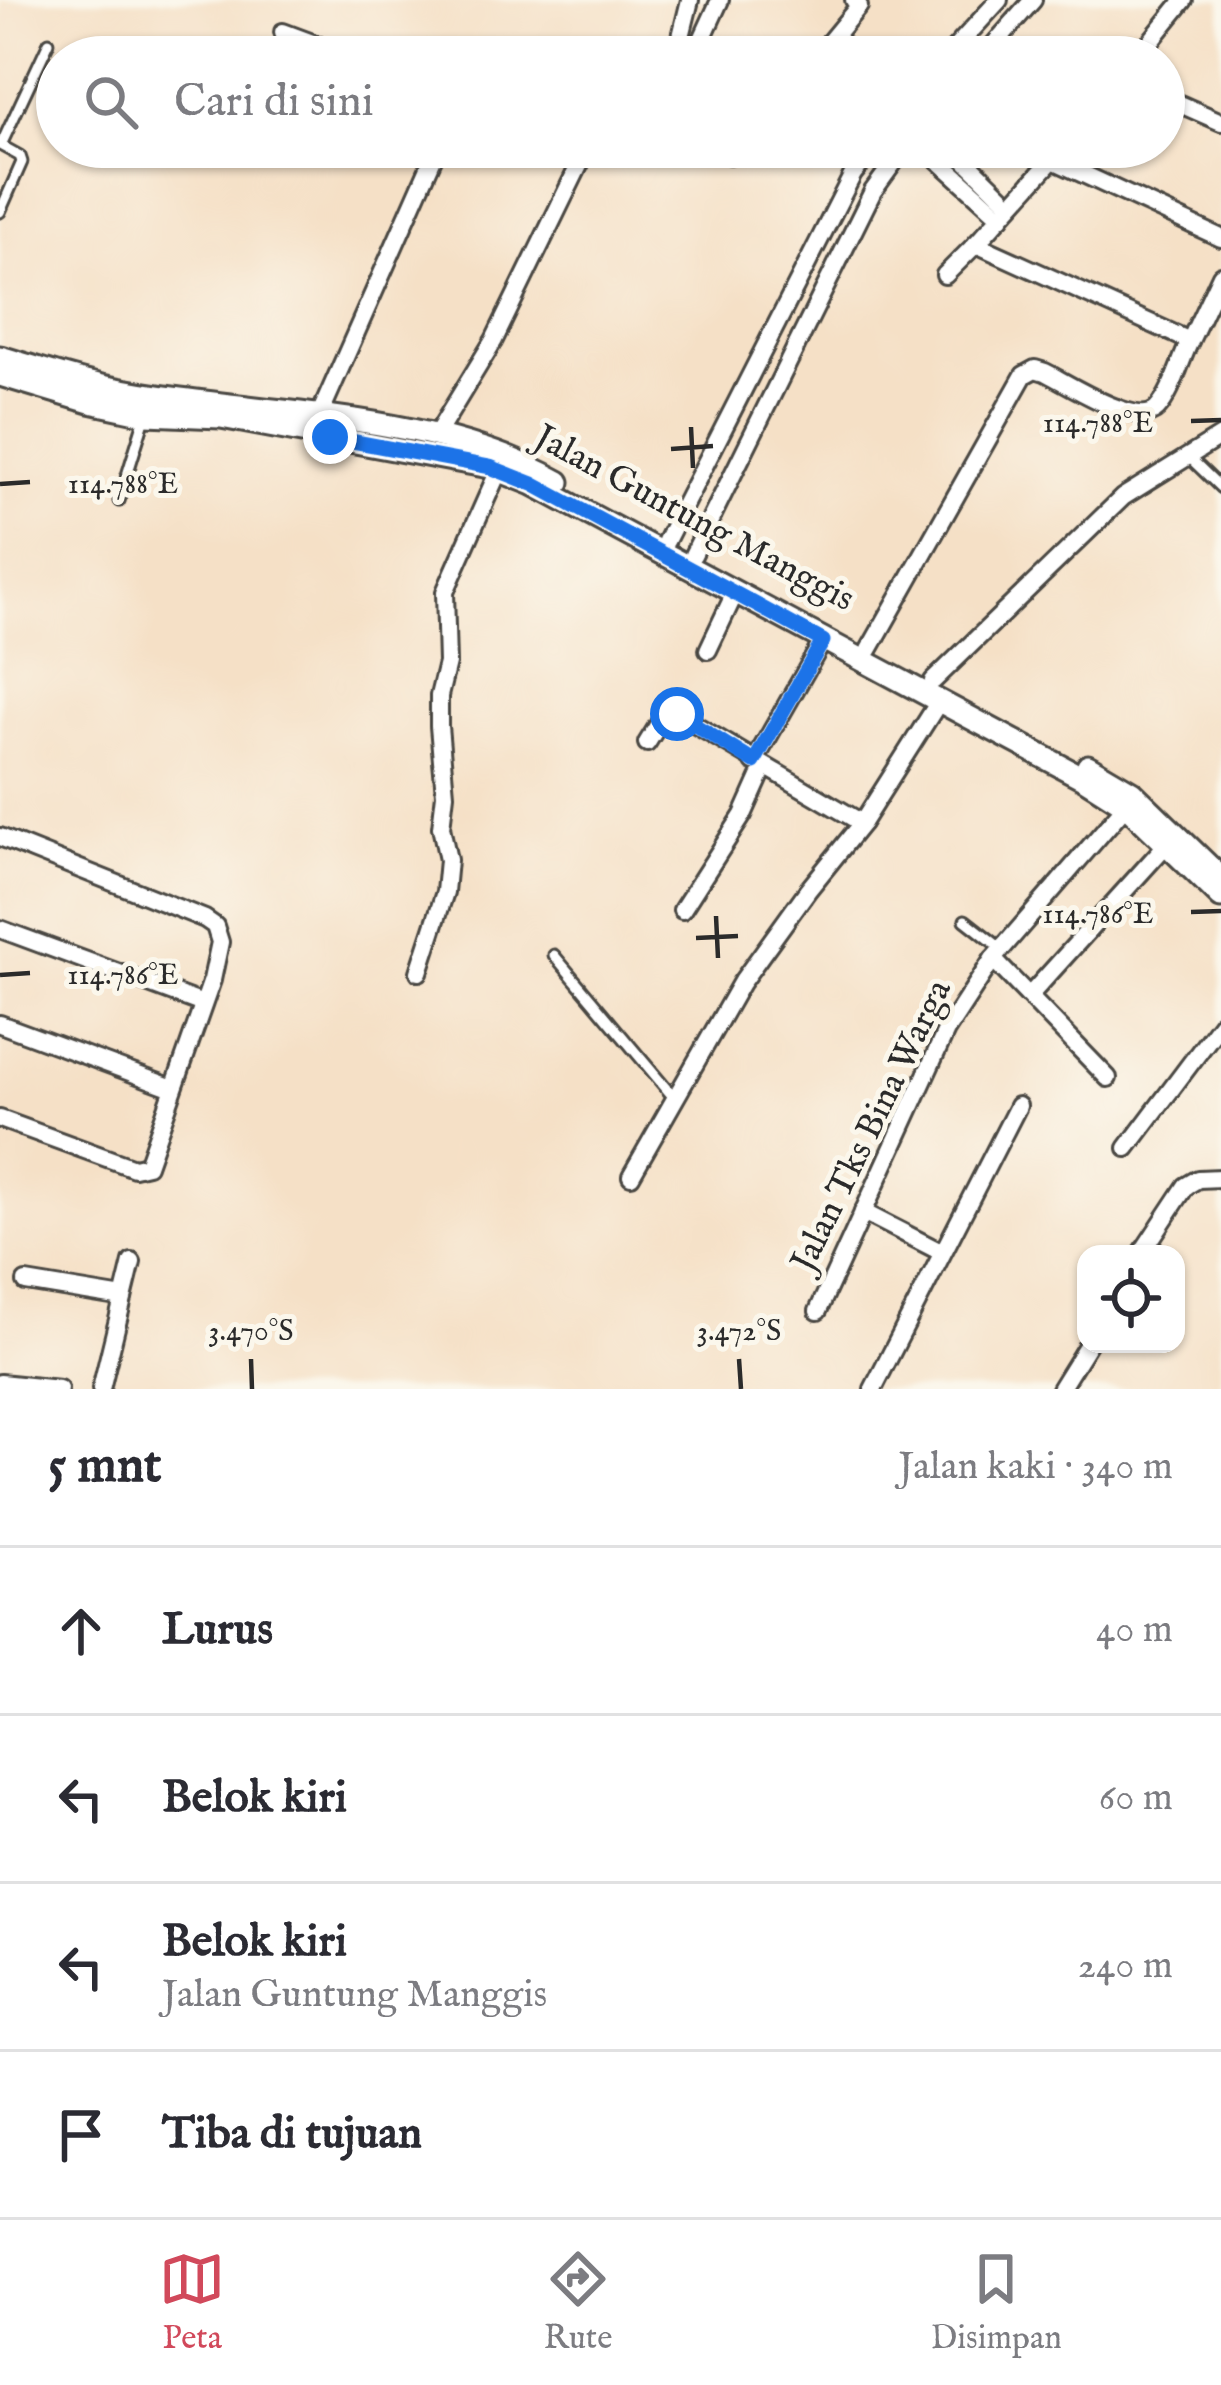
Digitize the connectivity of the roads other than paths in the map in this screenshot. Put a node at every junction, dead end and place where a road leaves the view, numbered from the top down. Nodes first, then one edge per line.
1 (690, 0) edge
2 (999, 0) edge
3 (1033, 0) edge
4 (1184, 0) edge
5 (860, 2) edge
6 (716, 3) edge
7 (284, 32) dead end
8 (295, 36) edge
9 (681, 36) edge
10 (703, 36) edge
11 (836, 36) edge
12 (966, 36) edge
13 (1001, 36) edge
14 (1155, 36) edge
15 (36, 69) edge
16 (1185, 106) edge
17 (1221, 122) edge
18 (0, 145) edge
19 (429, 168) edge
20 (571, 168) edge
21 (858, 168) edge
22 (890, 168) edge
23 (951, 168) edge
24 (970, 168) edge
25 (1045, 168) edge
26 (1085, 168) edge
27 (1006, 211) junction
28 (0, 212) edge
29 (1221, 238) edge
30 (976, 244) junction
31 (945, 275) dead end
32 (1221, 275) edge
33 (1190, 341) junction
34 (0, 357) edge
35 (0, 375) edge
36 (146, 414) junction
37 (320, 415) junction
38 (1221, 436) edge
39 (435, 437) junction
40 (1190, 458) junction
41 (499, 470) junction
42 (1221, 488) edge
43 (119, 501) dead end
44 (666, 541) junction
45 (693, 555) junction
46 (735, 593) junction
47 (823, 641) junction
48 (708, 650) dead end
49 (869, 650) junction
50 (936, 691) junction
51 (647, 743) dead end
52 (759, 765) junction
53 (1126, 806) junction
54 (862, 823) junction
55 (0, 836) edge
56 (1165, 846) junction
57 (1221, 878) edge
58 (1221, 896) edge
59 (682, 910) dead end
60 (965, 920) dead end
61 (0, 929) edge
62 (998, 954) junction
63 (554, 955) dead end
64 (419, 972) dead end
65 (1030, 995) junction
66 (203, 1004) junction
67 (1221, 1023) edge
68 (0, 1024) edge
69 (1108, 1078) dead end
70 (173, 1088) junction
71 (675, 1099) junction
72 (1018, 1106) dead end
73 (0, 1119) edge
74 (1127, 1148) dead end
75 (631, 1176) dead end
76 (1221, 1178) edge
77 (862, 1212) junction
78 (1148, 1245) edge
79 (941, 1252) junction
80 (131, 1262) dead end
81 (26, 1282) dead end
82 (123, 1298) junction
83 (818, 1311) dead end
84 (1082, 1353) edge
85 (0, 1384) edge
86 (59, 1389) edge
87 (101, 1389) edge
88 (873, 1389) edge
89 (1060, 1389) edge

1 - 9 street
2 - 12 street
3 - 13 street
4 - 14 street
5 - 11 street
6 - 10 street
7 - 8 street
15 - 18 lane
16 - 17 street
18 - 28 lane
19 - 37 street
20 - 39 street
21 - 44 street
22 - 45 street
23 - 27 street
24 - 27 street
25 - 27 street
26 - 29 street
27 - 30 street
30 - 31 street
30 - 33 street
32 - 33 street
33 - 49 street
34 - 37 street, Jalan Guntung Manggis
35 - 36 street, Jalan Guntung Manggis
36 - 41 street, Jalan Guntung Manggis
36 - 43 lane
37 - 39 street, Jalan Guntung Manggis
38 - 40 street
39 - 44 street, Jalan Guntung Manggis
40 - 42 lane
40 - 50 street
41 - 46 street, Jalan Guntung Manggis
41 - 64 street
44 - 45 street, Jalan Guntung Manggis
45 - 49 street, Jalan Guntung Manggis
46 - 47 street, Jalan Guntung Manggis
46 - 48 street
47 - 50 street, Jalan Guntung Manggis
47 - 52 street
49 - 50 street, Jalan Guntung Manggis
50 - 53 street, Jalan Guntung Manggis
50 - 54 street
50 - 57 street, Jalan Guntung Manggis
51 - 52 street
52 - 54 street
52 - 59 street
53 - 56 street, Jalan Guntung Manggis
53 - 62 street, Jalan Tks Bina Warga
54 - 71 street
55 - 66 street
56 - 58 street, Jalan Guntung Manggis
56 - 65 street
60 - 62 lane
61 - 66 street
62 - 65 street
62 - 77 street, Jalan Tks Bina Warga
63 - 71 lane
65 - 69 street
66 - 70 street
67 - 74 street
68 - 70 street
70 - 73 street
71 - 75 street
72 - 79 street
76 - 78 street
77 - 79 street
77 - 83 street, Jalan Tks Bina Warga
79 - 88 street
80 - 82 street
81 - 82 street
82 - 87 street
84 - 89 street
85 - 86 street

